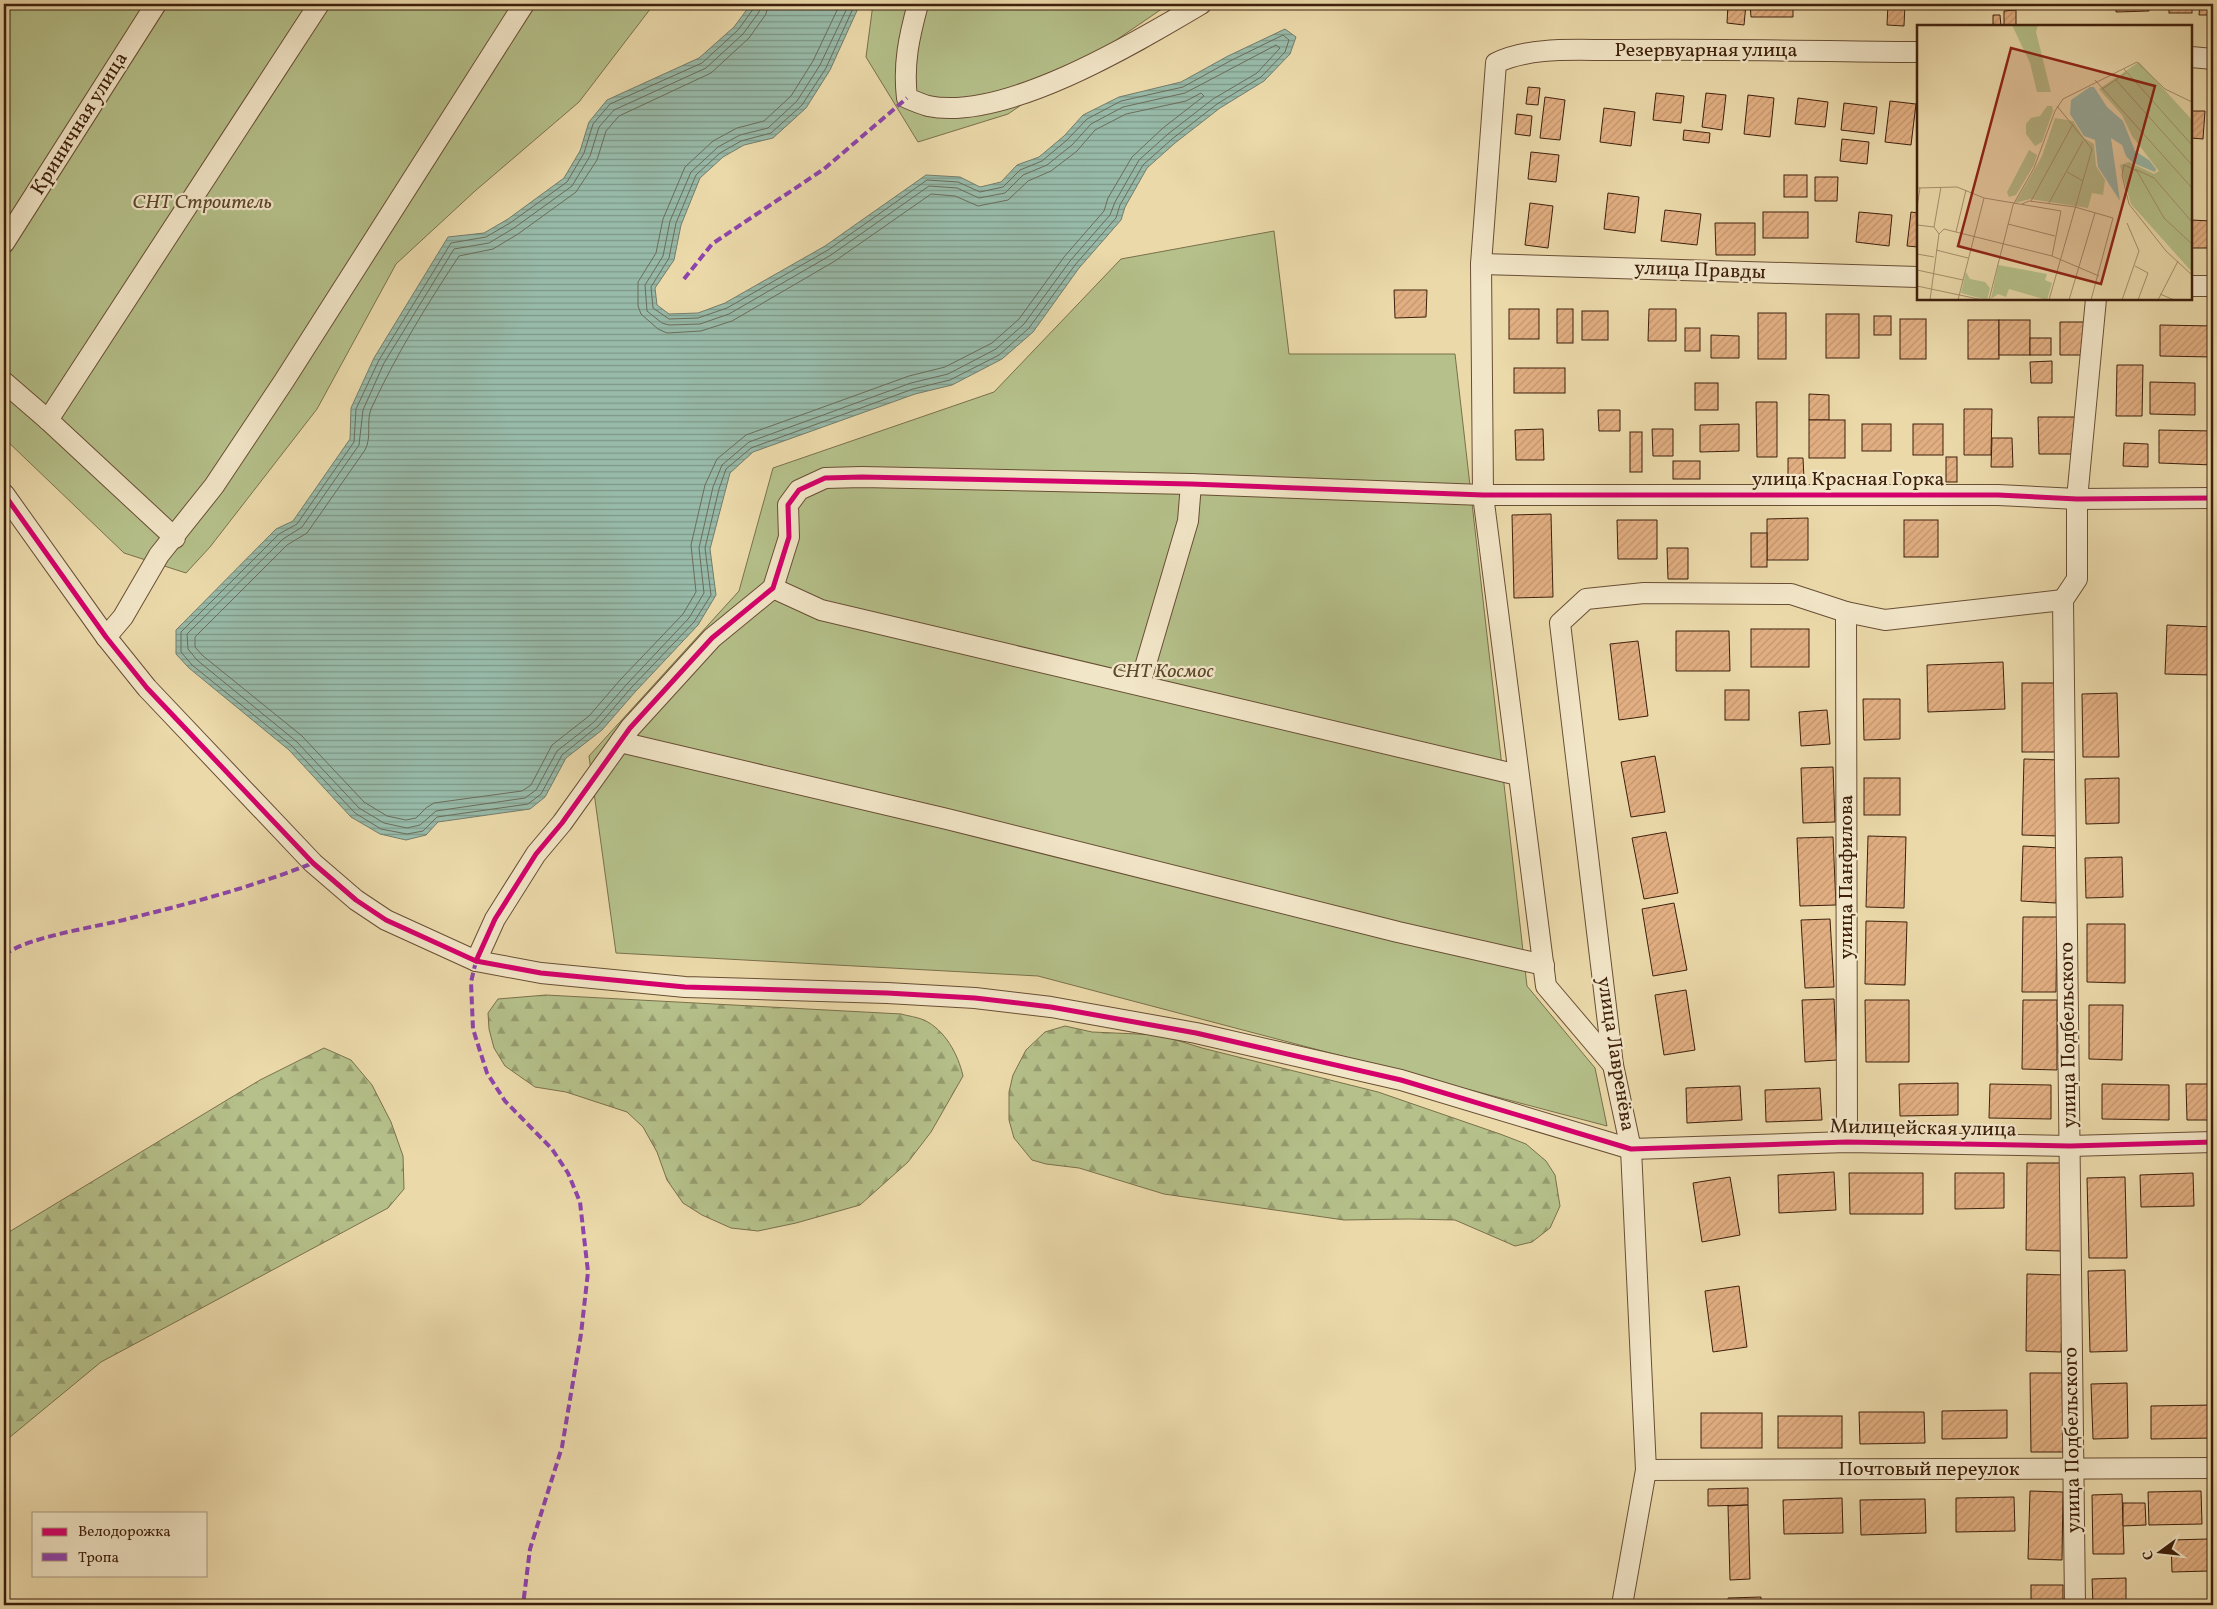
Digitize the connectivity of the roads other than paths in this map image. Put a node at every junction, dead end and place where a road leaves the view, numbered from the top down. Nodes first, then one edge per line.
1 (156, 4) edge
2 (319, 4) edge
3 (524, 4) edge
4 (918, 4) edge
5 (1201, 4) edge
6 (1917, 52) edge
7 (2192, 57) edge
8 (2213, 59) edge
9 (4, 243) edge
10 (1481, 264) junction
11 (1917, 277) edge
12 (2192, 286) edge
13 (2213, 286) edge
14 (2096, 300) edge
15 (4, 382) edge
16 (48, 420) junction
17 (1191, 484) junction
18 (4, 494) edge
19 (1483, 495) junction
20 (2213, 498) edge
21 (2077, 499) junction
22 (175, 538) junction
23 (773, 588) junction
24 (2063, 600) junction
25 (1846, 612) junction
26 (106, 636) junction
27 (1140, 684) junction
28 (620, 742) junction
29 (1518, 775) junction
30 (476, 961) junction
31 (1544, 965) junction
32 (1613, 1065) junction
33 (1847, 1142) junction
34 (2213, 1142) edge
35 (2070, 1146) junction
36 (1632, 1149) junction
37 (2213, 1468) edge
38 (1646, 1470) junction
39 (2074, 1470) junction
40 (1622, 1605) edge
41 (2075, 1605) edge

1 - 9 street, Криничная улица
2 - 16 street
3 - 22 street
4 - 5 street
6 - 10 street, Резервуарная улица
7 - 8 street
10 - 11 street, улица Правды
10 - 19 street
12 - 13 street
14 - 21 street
15 - 16 street
16 - 22 street
17 - 19 street, улица Красная Горка
17 - 23 street, улица Красная Горка
17 - 27 street
18 - 26 street, Милицейская улица
19 - 21 street, улица Красная Горка
19 - 29 street
20 - 21 street, улица Красная Горка
21 - 24 street
22 - 26 street
23 - 27 street
23 - 28 street
24 - 25 street
24 - 35 street, улица Подбельского
25 - 32 street, улица Лавренёва
25 - 33 street, улица Панфилова
26 - 30 street, Милицейская улица
27 - 29 street
28 - 30 street
28 - 31 street
29 - 31 street
30 - 36 street, Милицейская улица
31 - 32 street
32 - 36 street, улица Лавренёва
33 - 35 street, Милицейская улица
33 - 36 street, Милицейская улица
34 - 35 street, Милицейская улица
35 - 39 street, улица Подбельского
36 - 38 street, улица Лавренёва
37 - 39 street, Почтовый переулок
38 - 39 street, Почтовый переулок
38 - 40 street, улица Лавренёва
39 - 41 street, улица Подбельского

